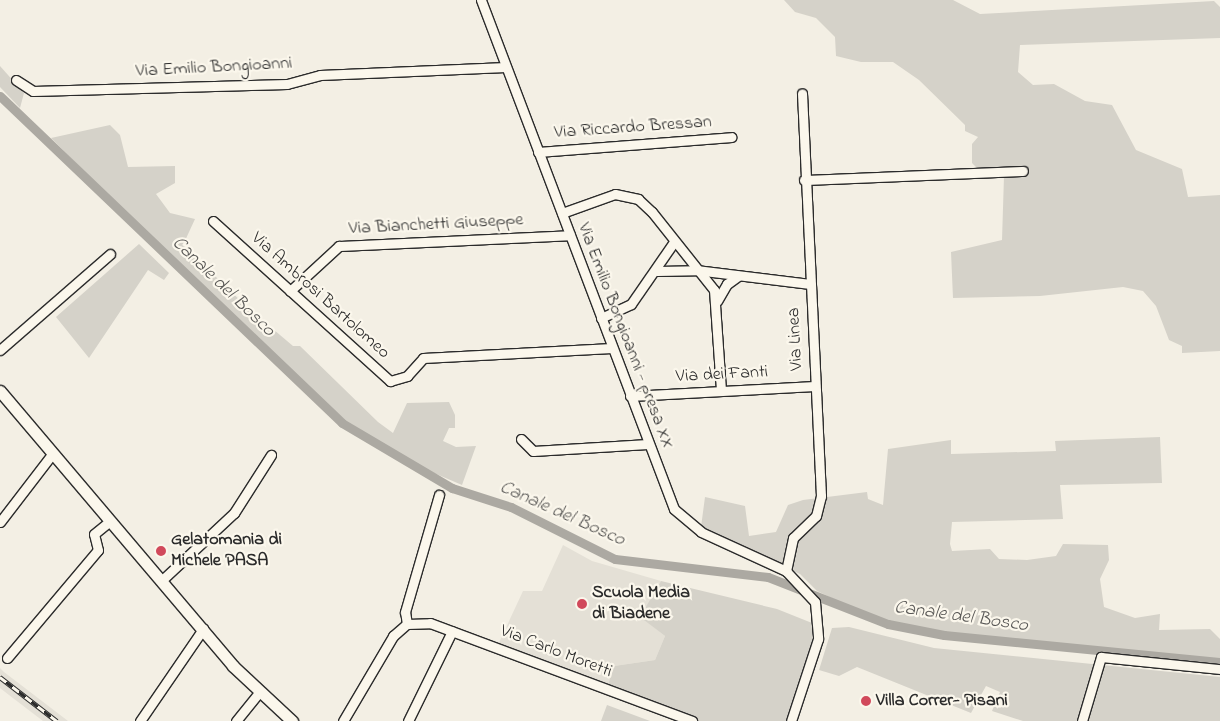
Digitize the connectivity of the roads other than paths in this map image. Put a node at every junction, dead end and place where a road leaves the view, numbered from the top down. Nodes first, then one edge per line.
1 (481, 0) edge
2 (506, 67) junction
3 (16, 80) dead end
4 (802, 93) dead end
5 (731, 137) dead end
6 (538, 152) junction
7 (1023, 171) dead end
8 (804, 180) junction
9 (562, 213) junction
10 (213, 221) dead end
11 (570, 235) junction
12 (674, 242) junction
13 (110, 254) dead end
14 (696, 270) junction
15 (657, 271) junction
16 (738, 276) junction
17 (810, 284) junction
18 (290, 291) junction
19 (717, 302) junction
20 (601, 318) junction
21 (612, 348) junction
22 (0, 350) edge
23 (815, 386) junction
24 (0, 391) edge
25 (721, 392) junction
26 (630, 396) junction
27 (521, 439) dead end
28 (648, 444) junction
29 (53, 453) junction
30 (270, 455) dead end
31 (439, 495) dead end
32 (110, 521) junction
33 (0, 522) edge
34 (786, 571) junction
35 (161, 581) junction
36 (407, 624) junction
37 (203, 629) junction
38 (452, 631) junction
39 (8, 658) dead end
40 (1220, 669) edge
41 (259, 693) junction
42 (286, 719) edge
43 (140, 721) edge
44 (236, 721) edge
45 (343, 721) edge
46 (408, 721) edge
47 (692, 721) edge
48 (791, 721) edge
49 (1082, 721) edge

1 - 2 street, Via Emilio Bongioanni - presa XX
2 - 3 street, Via Emilio Bongioanni
2 - 6 street, Via Emilio Bongioanni - presa XX
4 - 8 street, Via Linea
5 - 6 street, Via Riccardo Bressan
6 - 9 street, Via Emilio Bongioanni - presa XX
7 - 8 street
8 - 17 street, Via Linea
9 - 11 street, Via Emilio Bongioanni - presa XX
9 - 12 street
10 - 18 street, Via Ambrosi Bartolomeo
11 - 18 street, Via Bianchetti Giuseppe
11 - 20 street, Via Emilio Bongioanni - presa XX
12 - 14 street
12 - 15 street
13 - 22 street
14 - 15 street
14 - 16 street
14 - 19 street
15 - 20 street
16 - 17 street
16 - 19 street
17 - 23 street, Via Linea
18 - 21 street, Via Ambrosi Bartolomeo
19 - 25 street
20 - 21 street, Via Emilio Bongioanni - presa XX
21 - 26 street, Via Emilio Bongioanni - presa XX
23 - 25 street, Via dei Fanti
23 - 34 street, Via Linea
24 - 29 main road
25 - 26 street, Via dei Fanti
26 - 28 street, Via Emilio Bongioanni - presa XX
27 - 28 street
28 - 34 street, Via Emilio Bongioanni - presa XX
29 - 32 main road
29 - 33 street
30 - 35 street
31 - 36 street
32 - 35 main road
32 - 39 street
34 - 48 street, Via Emilio Bongioanni - presa XX
35 - 37 main road
36 - 38 street, Via Carlo Moretti
36 - 45 street
37 - 41 main road
37 - 43 street
38 - 46 street
38 - 47 street, Via Carlo Moretti
40 - 49 street
41 - 42 main road
41 - 44 street

